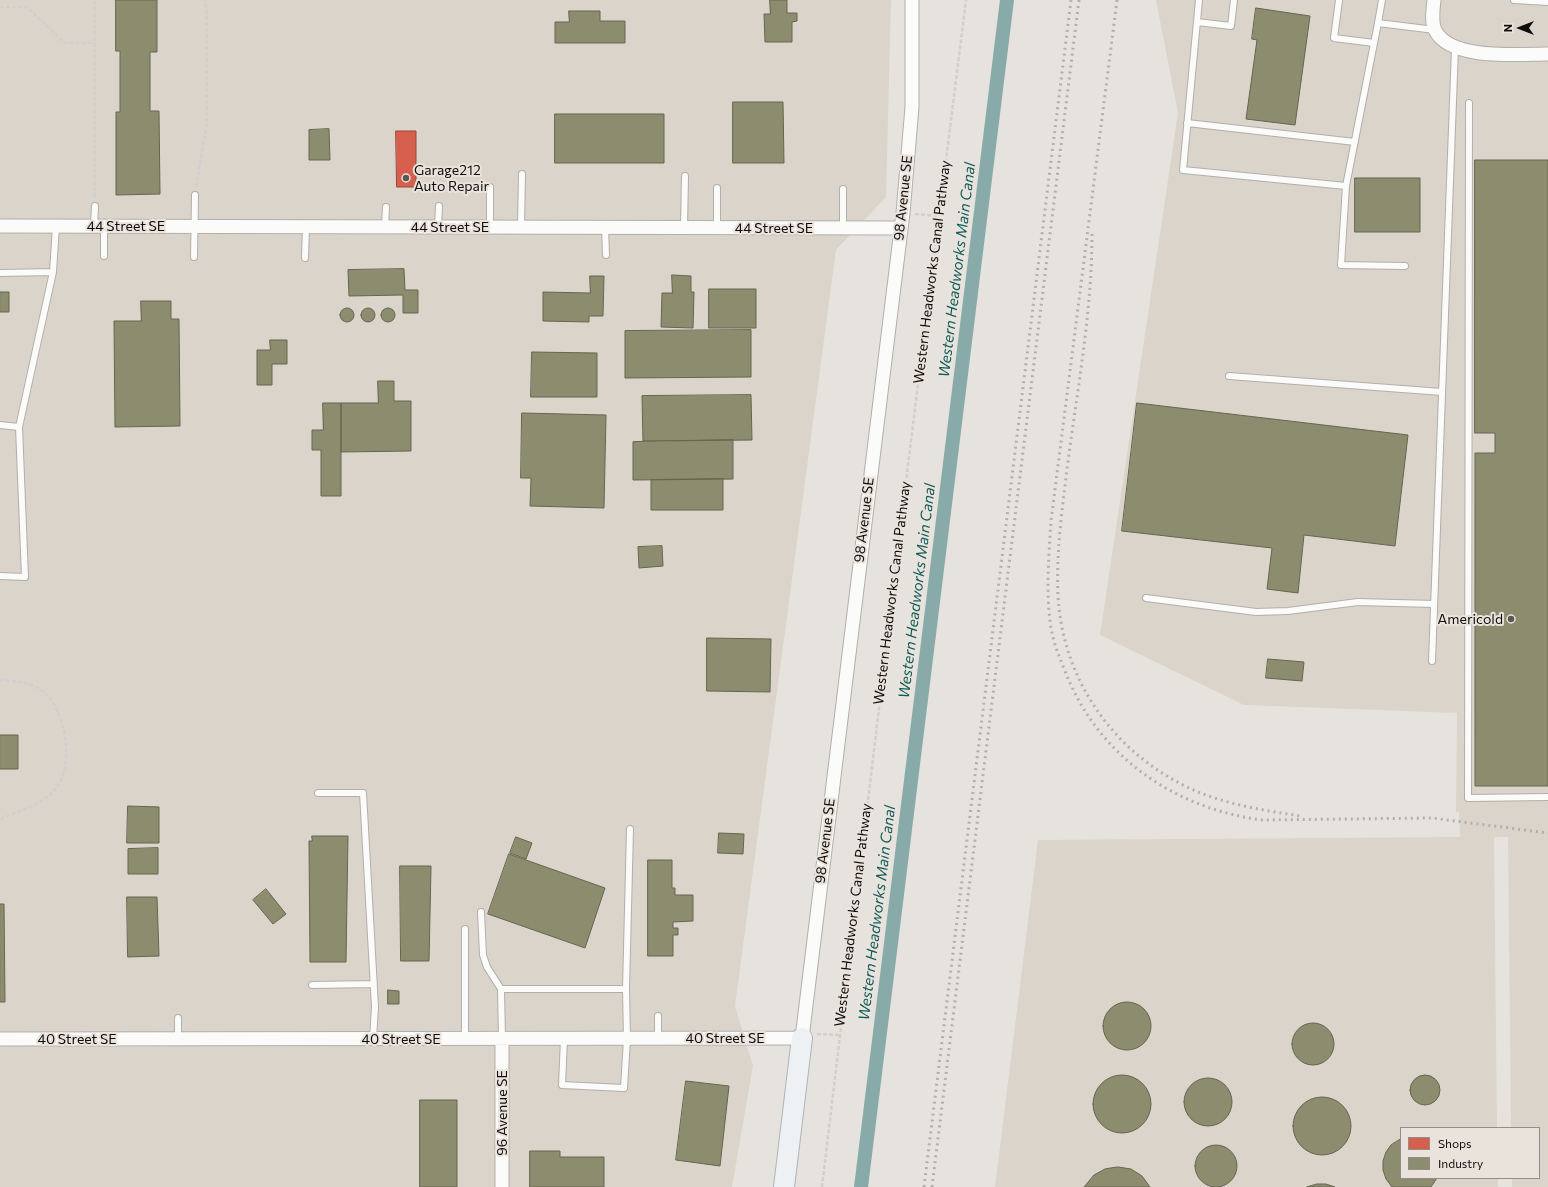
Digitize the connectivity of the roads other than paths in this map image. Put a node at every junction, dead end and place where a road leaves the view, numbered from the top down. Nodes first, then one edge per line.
1 (912, 0) edge
2 (1199, 0) edge
3 (1234, 0) edge
4 (1339, 0) edge
5 (1382, 0) edge
6 (1434, 0) edge
7 (1514, 0) edge
8 (1548, 2) edge
9 (1197, 22) junction
10 (1378, 23) junction
11 (1435, 30) junction
12 (1374, 43) junction
13 (1455, 48) junction
14 (1548, 54) edge
15 (1469, 103) dead end
16 (1187, 123) junction
17 (1355, 142) junction
18 (522, 174) dead end
19 (685, 176) dead end
20 (1346, 186) junction
21 (490, 187) dead end
22 (717, 188) dead end
23 (843, 189) dead end
24 (195, 195) road end
25 (94, 206) road end
26 (439, 206) dead end
27 (386, 207) dead end
28 (0, 226) edge
29 (56, 226) junction
30 (99, 226) junction
31 (194, 227) junction
32 (306, 227) junction
33 (385, 227) junction
34 (438, 227) junction
35 (490, 227) junction
36 (521, 227) junction
37 (605, 227) junction
38 (684, 228) junction
39 (717, 228) junction
40 (843, 228) junction
41 (901, 228) junction
42 (104, 256) dead end
43 (606, 256) dead end
44 (194, 257) dead end
45 (305, 258) dead end
46 (1405, 266) dead end
47 (53, 272) junction
48 (0, 273) edge
49 (1228, 376) dead end
50 (1442, 392) junction
51 (0, 425) edge
52 (19, 427) junction
53 (0, 576) edge
54 (1146, 598) dead end
55 (1434, 604) junction
56 (1432, 661) dead end
57 (318, 793) dead end
58 (1548, 797) edge
59 (630, 829) dead end
60 (481, 912) dead end
61 (465, 929) dead end
62 (374, 984) junction
63 (312, 985) dead end
64 (501, 989) junction
65 (626, 989) junction
66 (658, 1016) dead end
67 (178, 1018) dead end
68 (564, 1038) junction
69 (627, 1038) junction
70 (658, 1038) junction
71 (802, 1038) junction
72 (0, 1039) edge
73 (178, 1039) junction
74 (373, 1039) junction
75 (465, 1039) junction
76 (502, 1039) junction
77 (502, 1187) edge
78 (784, 1187) edge

1 - 41 street, 98 Avenue SE
2 - 9 lane
3 - 9 lane
4 - 12 lane
5 - 10 lane
6 - 11 street
7 - 8 lane
9 - 16 lane
10 - 11 lane
10 - 12 lane
11 - 13 street
12 - 17 lane
13 - 14 street
13 - 50 lane
15 - 58 lane
16 - 17 lane
16 - 20 lane
17 - 20 lane
18 - 36 lane
19 - 38 lane
20 - 46 lane
21 - 35 lane
22 - 39 lane
23 - 40 lane
24 - 31 lane
25 - 30 lane
26 - 34 lane
27 - 33 lane
28 - 29 street, 44 Street SE
29 - 30 street, 44 Street SE
29 - 47 lane
30 - 31 street, 44 Street SE
30 - 42 lane
31 - 32 street, 44 Street SE
31 - 44 lane
32 - 33 street, 44 Street SE
32 - 45 lane
33 - 34 street, 44 Street SE
34 - 35 street, 44 Street SE
35 - 36 street, 44 Street SE
36 - 37 street, 44 Street SE
37 - 38 street, 44 Street SE
37 - 43 lane
38 - 39 street, 44 Street SE
39 - 40 street, 44 Street SE
40 - 41 street, 44 Street SE
41 - 71 street, 98 Avenue SE
47 - 48 lane
47 - 52 lane
49 - 50 lane
50 - 55 lane
51 - 52 lane
52 - 53 lane
54 - 55 lane
55 - 56 lane
57 - 62 lane
59 - 65 lane
60 - 64 lane
61 - 75 lane
62 - 63 lane
62 - 74 lane
64 - 65 lane
64 - 76 lane
65 - 69 lane
66 - 70 lane
67 - 73 lane
68 - 69 street, 40 Street SE
68 - 69 lane
68 - 76 street, 40 Street SE
69 - 70 street, 40 Street SE
70 - 71 street, 40 Street SE
71 - 78 main road
72 - 73 street, 40 Street SE
73 - 74 street, 40 Street SE
74 - 75 street, 40 Street SE
75 - 76 street, 40 Street SE
76 - 77 street, 96 Avenue SE

